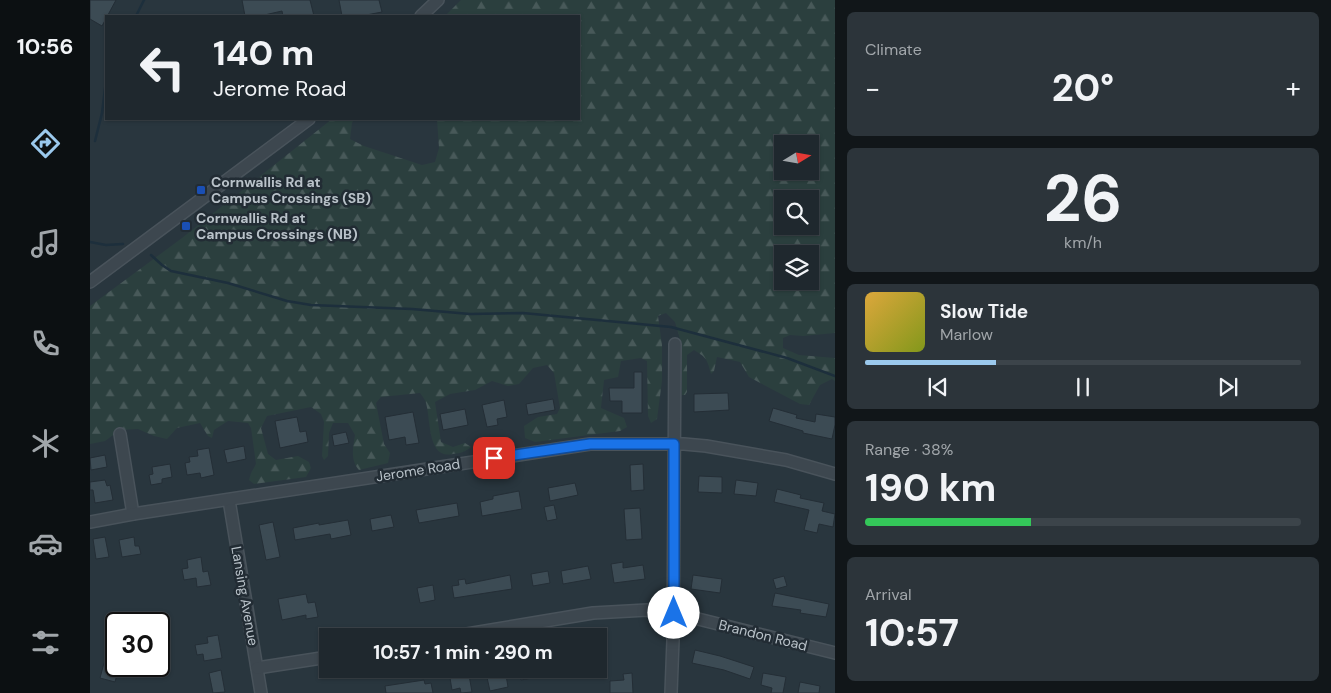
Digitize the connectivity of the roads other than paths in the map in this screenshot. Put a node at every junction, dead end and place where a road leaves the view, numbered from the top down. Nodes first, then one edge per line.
1 (438, 0) edge
2 (422, 15) edge
3 (309, 120) edge
4 (90, 282) edge
5 (675, 344) dead end
6 (120, 434) dead end
7 (674, 444) junction
8 (835, 474) edge
9 (229, 500) junction
10 (133, 514) junction
11 (90, 522) edge
12 (674, 613) junction
13 (503, 628) edge
14 (835, 653) edge
15 (319, 658) edge
16 (257, 668) junction
17 (261, 693) edge
18 (671, 693) edge

1 - 2 street
3 - 4 street
5 - 7 street
6 - 10 street
7 - 8 street, Jerome Road
7 - 9 street, Jerome Road
7 - 12 street
9 - 10 street, Jerome Road
9 - 16 street, Lansing Avenue
10 - 11 street, Jerome Road
12 - 13 street, Brandon Road
12 - 14 street, Brandon Road
12 - 18 street
15 - 16 street
16 - 17 street, Lansing Avenue

